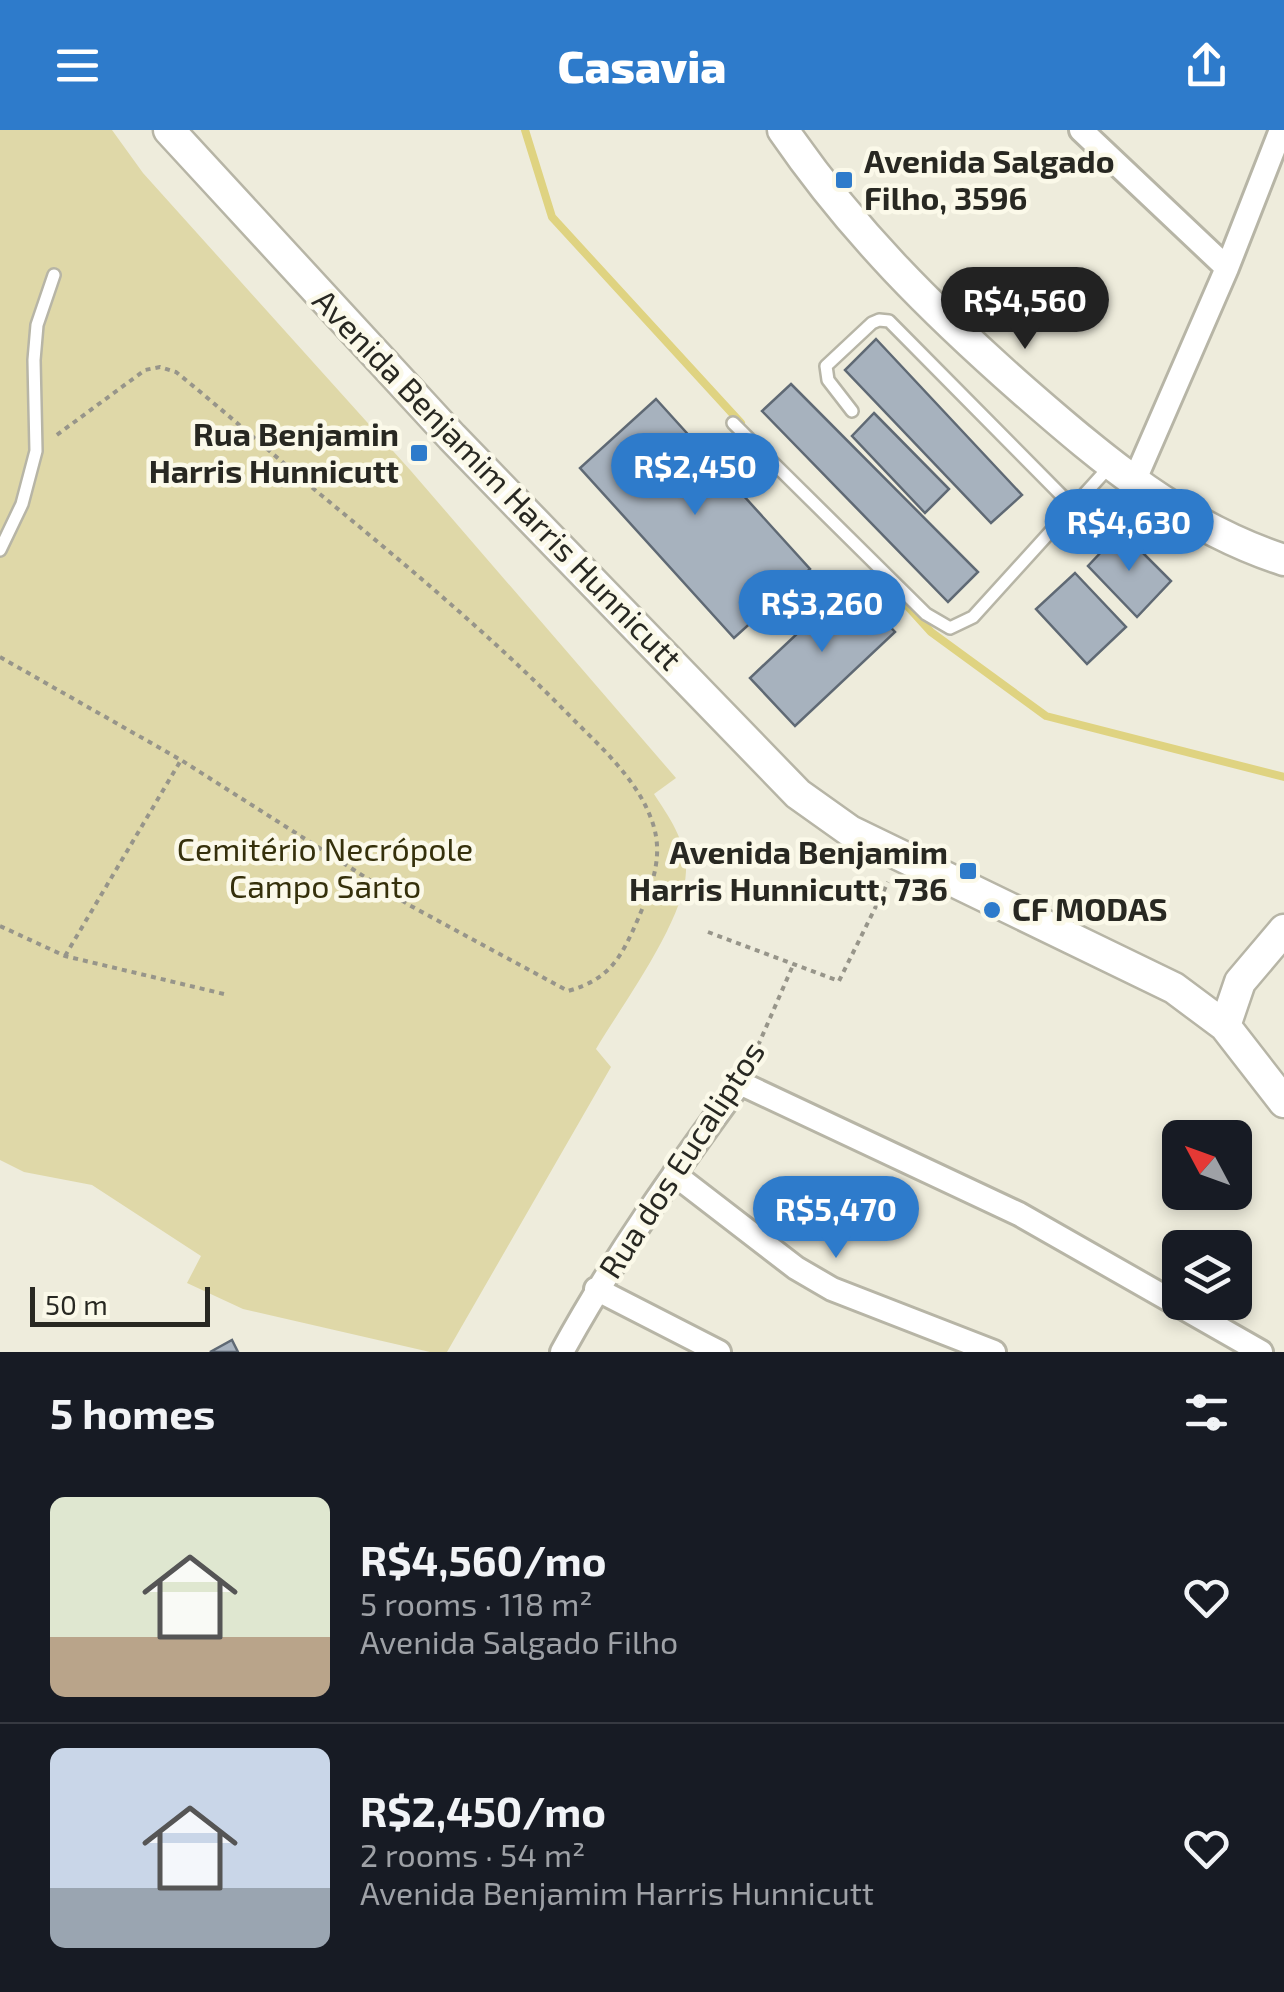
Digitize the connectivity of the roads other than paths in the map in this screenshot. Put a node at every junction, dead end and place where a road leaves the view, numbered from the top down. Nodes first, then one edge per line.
1 (169, 130) edge
2 (783, 130) edge
3 (1080, 130) edge
4 (1281, 130) edge
5 (1226, 268) junction
6 (54, 275) dead end
7 (852, 411) dead end
8 (733, 422) dead end
9 (1122, 475) junction
10 (1074, 508) junction
11 (0, 550) edge
12 (1284, 560) edge
13 (1284, 930) edge
14 (1240, 982) junction
15 (1174, 988) junction
16 (1225, 1026) junction
17 (1284, 1102) edge
18 (674, 1174) junction
19 (596, 1289) junction
20 (562, 1352) edge
21 (719, 1352) edge
22 (994, 1352) edge
23 (1260, 1352) edge

1 - 15 main road, Avenida Benjamim Harris Hunnicutt
2 - 9 main road
3 - 5 street
4 - 5 street
5 - 9 street
6 - 11 lane
7 - 10 lane
8 - 10 lane
9 - 10 lane
9 - 12 main road
13 - 14 main road
14 - 15 main road
14 - 16 main road
15 - 16 main road, Avenida Benjamim Harris Hunnicutt
16 - 17 main road, Avenida Benjamim Harris Hunnicutt
18 - 19 street, Rua dos Eucaliptos
18 - 22 street
18 - 23 street, Rua dos Eucaliptos
19 - 20 street, Rua dos Eucaliptos
19 - 21 street

